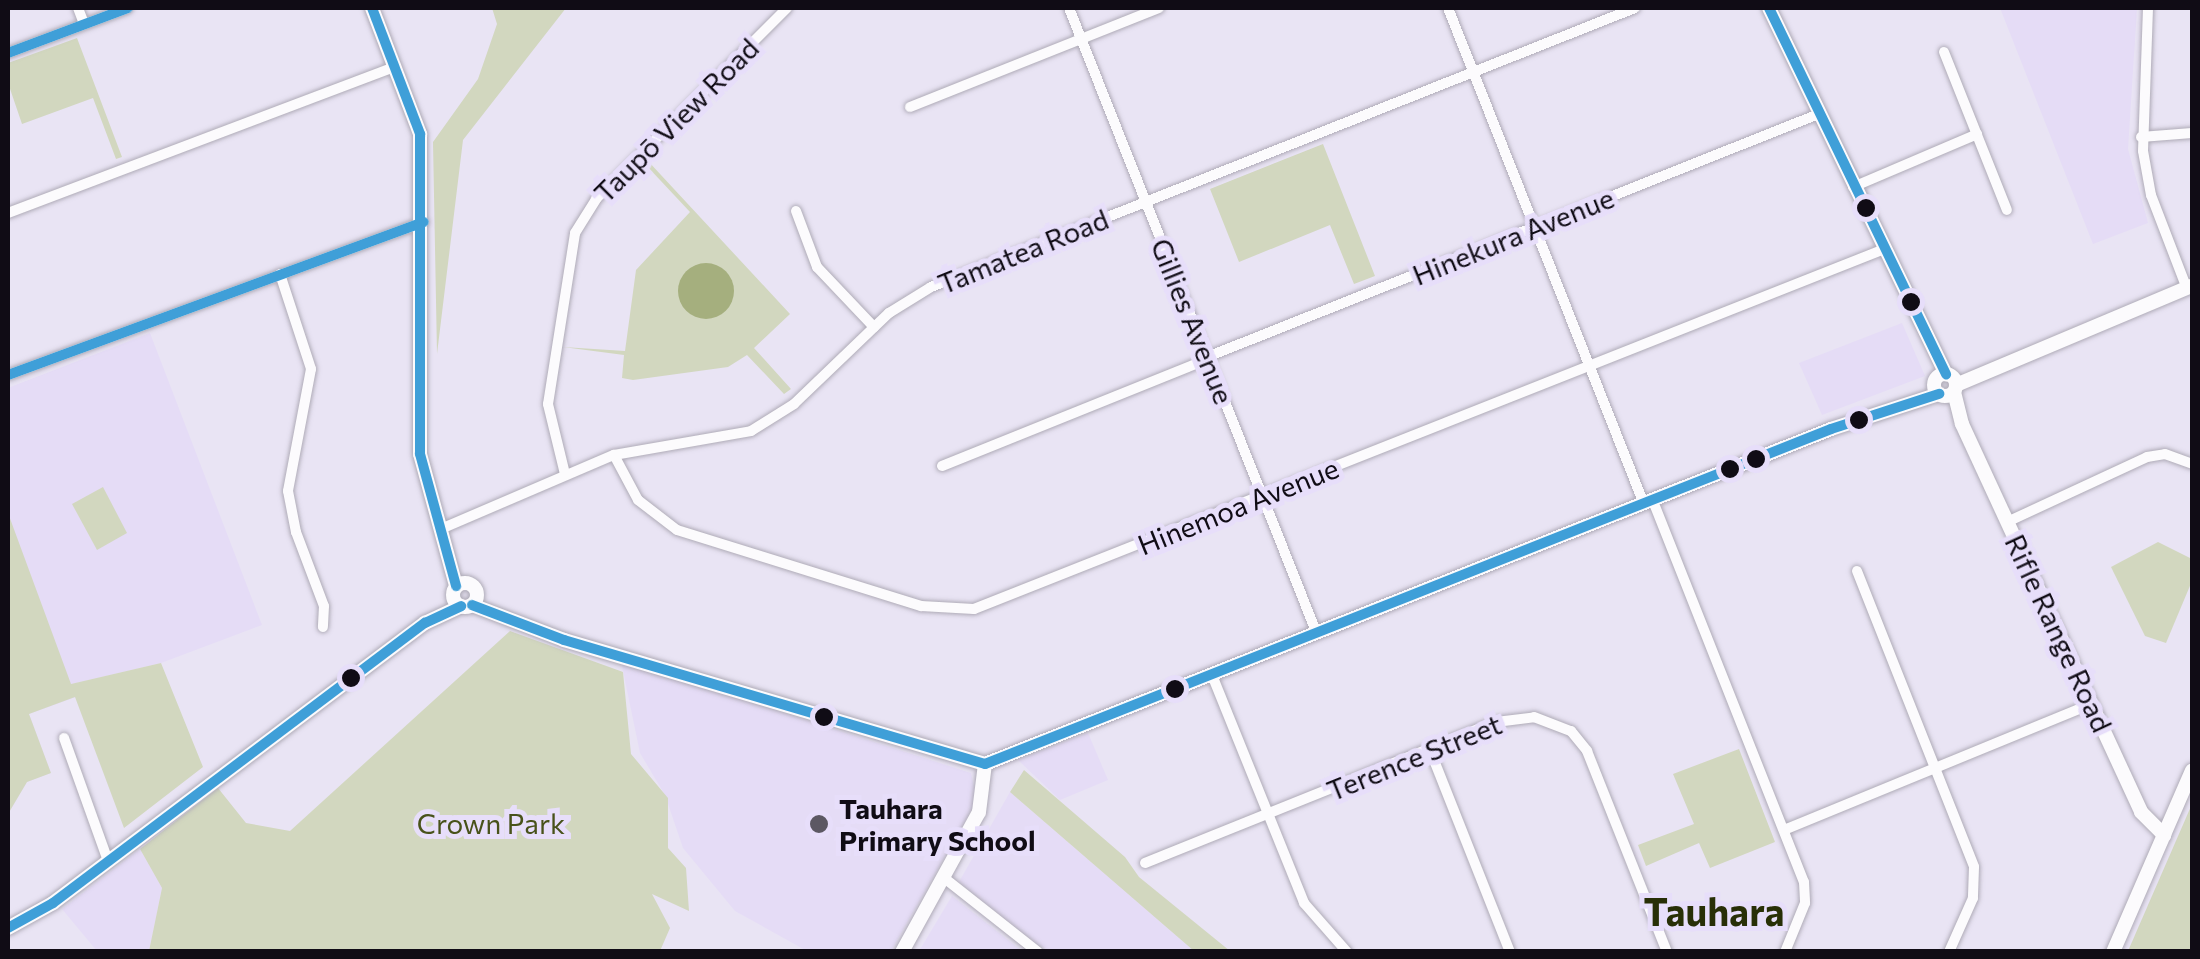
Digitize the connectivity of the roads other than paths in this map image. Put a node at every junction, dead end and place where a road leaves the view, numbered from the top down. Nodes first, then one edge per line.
1 (78, 8) edge
2 (128, 8) edge
3 (372, 8) edge
4 (786, 8) edge
5 (1069, 8) edge
6 (1160, 8) edge
7 (1448, 8) edge
8 (1635, 8) edge
9 (1769, 8) edge
10 (2148, 8) edge
11 (84, 24) junction
12 (1081, 39) junction
13 (1944, 52) dead end
14 (8, 53) edge
15 (395, 68) junction
16 (1473, 72) junction
17 (910, 107) dead end
18 (1820, 114) junction
19 (2192, 133) edge
20 (1977, 134) junction
21 (2141, 136) junction
22 (1853, 187) junction
23 (1146, 202) junction
24 (2007, 210) dead end
25 (796, 212) dead end
26 (8, 213) edge
27 (424, 222) junction
28 (1534, 227) junction
29 (1882, 250) junction
30 (280, 274) junction
31 (2190, 288) edge
32 (874, 327) junction
33 (1208, 358) junction
34 (1590, 367) junction
35 (8, 375) edge
36 (1945, 385) junction
37 (614, 455) junction
38 (2192, 464) edge
39 (942, 466) dead end
40 (565, 474) junction
41 (1263, 496) junction
42 (1649, 502) junction
43 (2008, 522) junction
44 (441, 529) junction
45 (1857, 571) dead end
46 (465, 594) junction
47 (323, 627) dead end
48 (1317, 634) junction
49 (1212, 676) junction
50 (2091, 704) junction
51 (64, 738) dead end
52 (1430, 750) junction
53 (985, 764) junction
54 (1936, 770) junction
55 (2192, 770) edge
56 (1268, 815) junction
57 (1784, 830) junction
58 (2164, 835) junction
59 (108, 860) junction
60 (1145, 863) dead end
61 (943, 877) junction
62 (8, 928) edge
63 (902, 952) edge
64 (1038, 952) edge
65 (1348, 952) edge
66 (1510, 952) edge
67 (1667, 952) edge
68 (1785, 952) edge
69 (1949, 952) edge
70 (2113, 952) edge

1 - 11 street
2 - 11 street
3 - 15 street
4 - 40 street, Taupō View Road
5 - 12 street, Gillies Avenue
6 - 12 street
7 - 16 street
8 - 16 street, Tamatea Road
9 - 18 street, Rifle Range Road
10 - 21 street
11 - 14 street
12 - 17 street
12 - 23 street, Gillies Avenue
13 - 20 street
15 - 26 street
15 - 27 street
16 - 23 street, Tamatea Road
16 - 28 street
18 - 22 street, Rifle Range Road
18 - 28 street, Hinekura Avenue
19 - 21 street
20 - 22 street
20 - 24 street
21 - 31 street
22 - 29 street, Rifle Range Road
23 - 32 street, Tamatea Road
23 - 33 street, Gillies Avenue
25 - 32 street
27 - 30 street
27 - 44 street
28 - 33 street, Hinekura Avenue
28 - 34 street
29 - 34 street, Hinemoa Avenue
29 - 36 street, Rifle Range Road
30 - 35 street
30 - 47 street
31 - 36 street
32 - 37 street, Tamatea Road
33 - 39 street, Hinekura Avenue
33 - 41 street, Gillies Avenue
34 - 41 street, Hinemoa Avenue
34 - 42 street
36 - 42 street
36 - 43 street, Rifle Range Road
37 - 40 street, Tamatea Road
37 - 41 street, Hinemoa Avenue
38 - 43 street
40 - 44 street, Tamatea Road
41 - 48 street, Gillies Avenue
42 - 48 street
42 - 57 street
43 - 50 street, Rifle Range Road
44 - 46 street
45 - 54 street
46 - 53 street
46 - 59 street
48 - 49 street
49 - 53 street
49 - 56 street
50 - 54 street
50 - 58 street, Rifle Range Road
51 - 59 street
52 - 56 street, Terence Street
52 - 66 street
52 - 67 street, Terence Street
53 - 61 street
54 - 57 street
54 - 69 street
55 - 58 street
56 - 60 street, Terence Street
56 - 65 street
57 - 68 street
58 - 70 street
59 - 62 street
61 - 63 street
61 - 64 street

